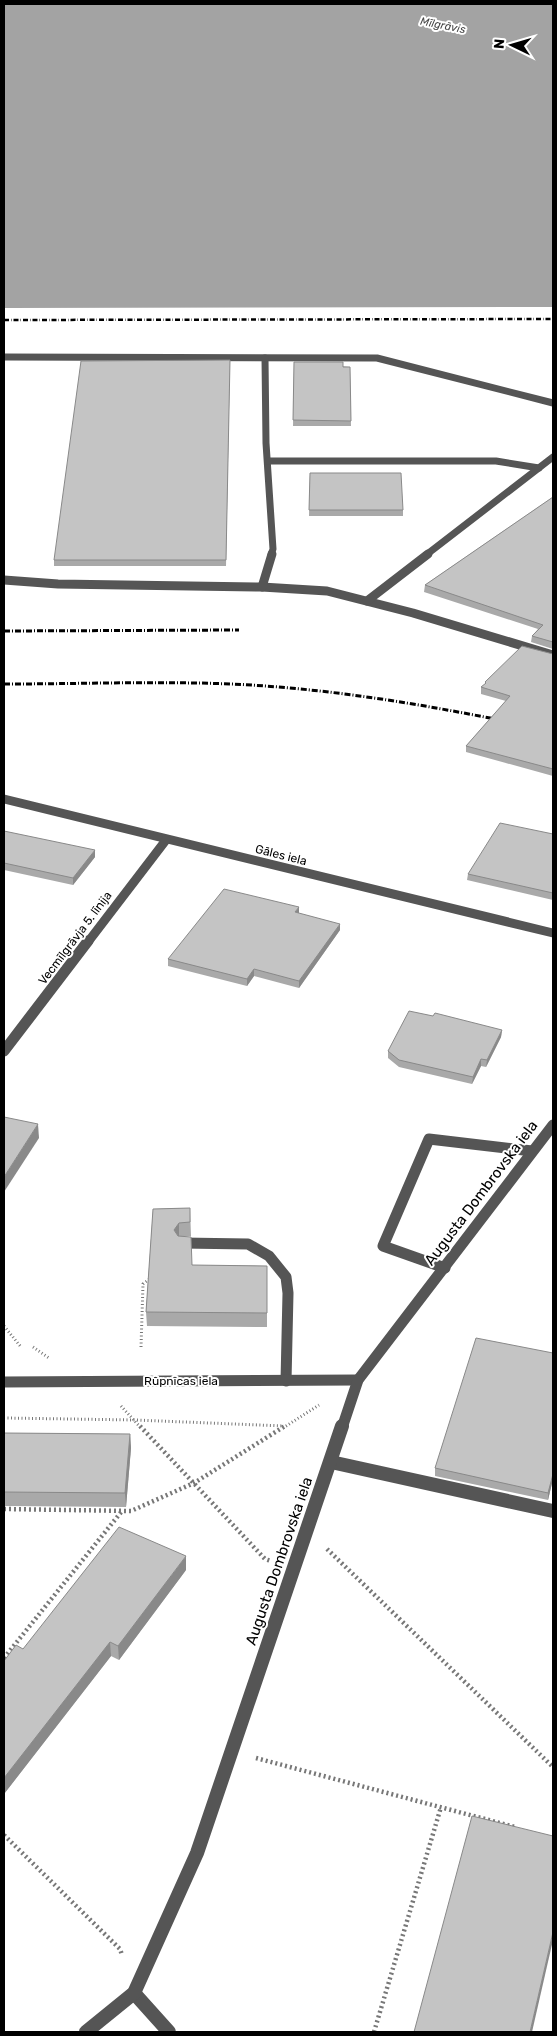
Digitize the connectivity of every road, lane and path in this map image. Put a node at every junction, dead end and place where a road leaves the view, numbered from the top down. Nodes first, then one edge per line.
1 (4, 357) edge
2 (265, 358) junction
3 (553, 403) edge
4 (553, 457) edge
5 (268, 461) junction
6 (539, 468) junction
7 (4, 580) edge
8 (262, 587) junction
9 (367, 601) junction
10 (553, 654) edge
11 (4, 799) edge
12 (166, 840) junction
13 (553, 933) edge
14 (4, 1051) edge
15 (553, 1125) edge
16 (532, 1152) junction
17 (182, 1243) edge
18 (445, 1268) junction
19 (155, 1275) edge
20 (4, 1326) edge
21 (21, 1347) dead end
22 (141, 1347) dead end
23 (358, 1380) junction
24 (286, 1381) junction
25 (4, 1382) edge
26 (98, 1382) junction
27 (4, 1418) edge
28 (135, 1420) junction
29 (285, 1426) junction
30 (330, 1462) junction
31 (194, 1483) junction
32 (4, 1509) edge
33 (122, 1511) junction
34 (553, 1511) edge
35 (307, 1530) junction
36 (294, 1567) junction
37 (4, 1658) edge
38 (231, 1751) junction
39 (553, 1767) edge
40 (441, 1807) junction
41 (525, 1829) edge
42 (4, 1836) edge
43 (134, 1993) junction
44 (86, 2032) edge
45 (169, 2032) edge
46 (374, 2032) edge

1 - 2 street
2 - 3 street
2 - 5 street
4 - 6 street
5 - 6 street
5 - 8 street
6 - 9 street
7 - 8 street
8 - 9 street
9 - 10 street
11 - 12 street, Gāles iela
12 - 13 street, Gāles iela
12 - 14 street, Vecmīlgrāvja 5. līnija
15 - 16 street, Augusta Dombrovska iela
16 - 18 street, Augusta Dombrovska iela
16 - 18 street
17 - 24 street
18 - 23 street, Augusta Dombrovska iela
19 - 22 path
20 - 21 path
23 - 24 street, Rūpnīcas iela
23 - 29 path
23 - 30 street, Augusta Dombrovska iela
24 - 26 street, Rūpnīcas iela
25 - 26 street, Rūpnīcas iela
26 - 28 path
27 - 28 path
28 - 29 path
28 - 31 path
29 - 31 path
30 - 34 street
30 - 35 street, Augusta Dombrovska iela
31 - 33 path
31 - 36 path
32 - 33 path
33 - 37 path
35 - 36 street, Augusta Dombrovska iela
35 - 39 path
36 - 38 street, Augusta Dombrovska iela
38 - 40 path
38 - 43 street, Augusta Dombrovska iela
40 - 41 path
40 - 46 path
42 - 43 path
43 - 44 street, Augusta Dombrovska iela
43 - 45 street

